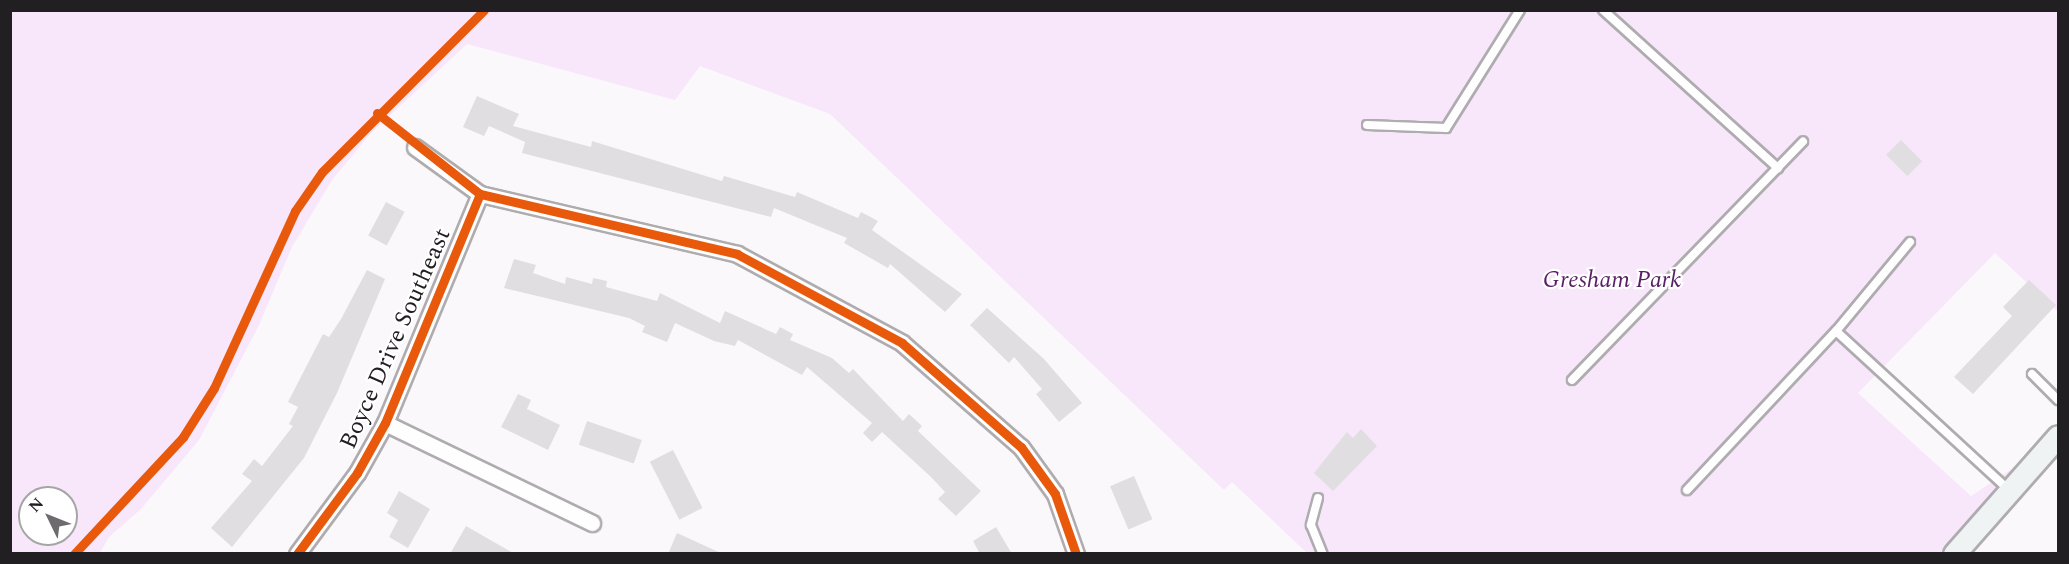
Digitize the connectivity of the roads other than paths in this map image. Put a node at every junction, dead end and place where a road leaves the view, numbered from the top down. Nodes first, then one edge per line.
1 (1520, 10) edge
2 (1603, 10) edge
3 (1367, 125) dead end
4 (1803, 142) dead end
5 (416, 147) dead end
6 (1778, 168) junction
7 (480, 194) junction
8 (1910, 242) dead end
9 (1836, 332) junction
10 (2032, 374) dead end
11 (1572, 380) dead end
12 (2058, 400) edge
13 (385, 423) junction
14 (2057, 442) edge
15 (1687, 490) dead end
16 (2009, 490) junction
17 (1318, 498) dead end
18 (592, 523) dead end
19 (297, 554) edge
20 (1076, 554) edge
21 (1323, 554) edge
22 (1954, 554) edge

1 - 3 lane
2 - 6 lane
4 - 6 lane
5 - 7 street
6 - 11 lane
7 - 13 street, Boyce Drive Southeast
7 - 20 street
8 - 9 lane
9 - 15 lane
9 - 16 lane
10 - 12 lane
13 - 18 street
13 - 19 street, Boyce Drive Southeast
14 - 16 street
16 - 22 street
17 - 21 lane

